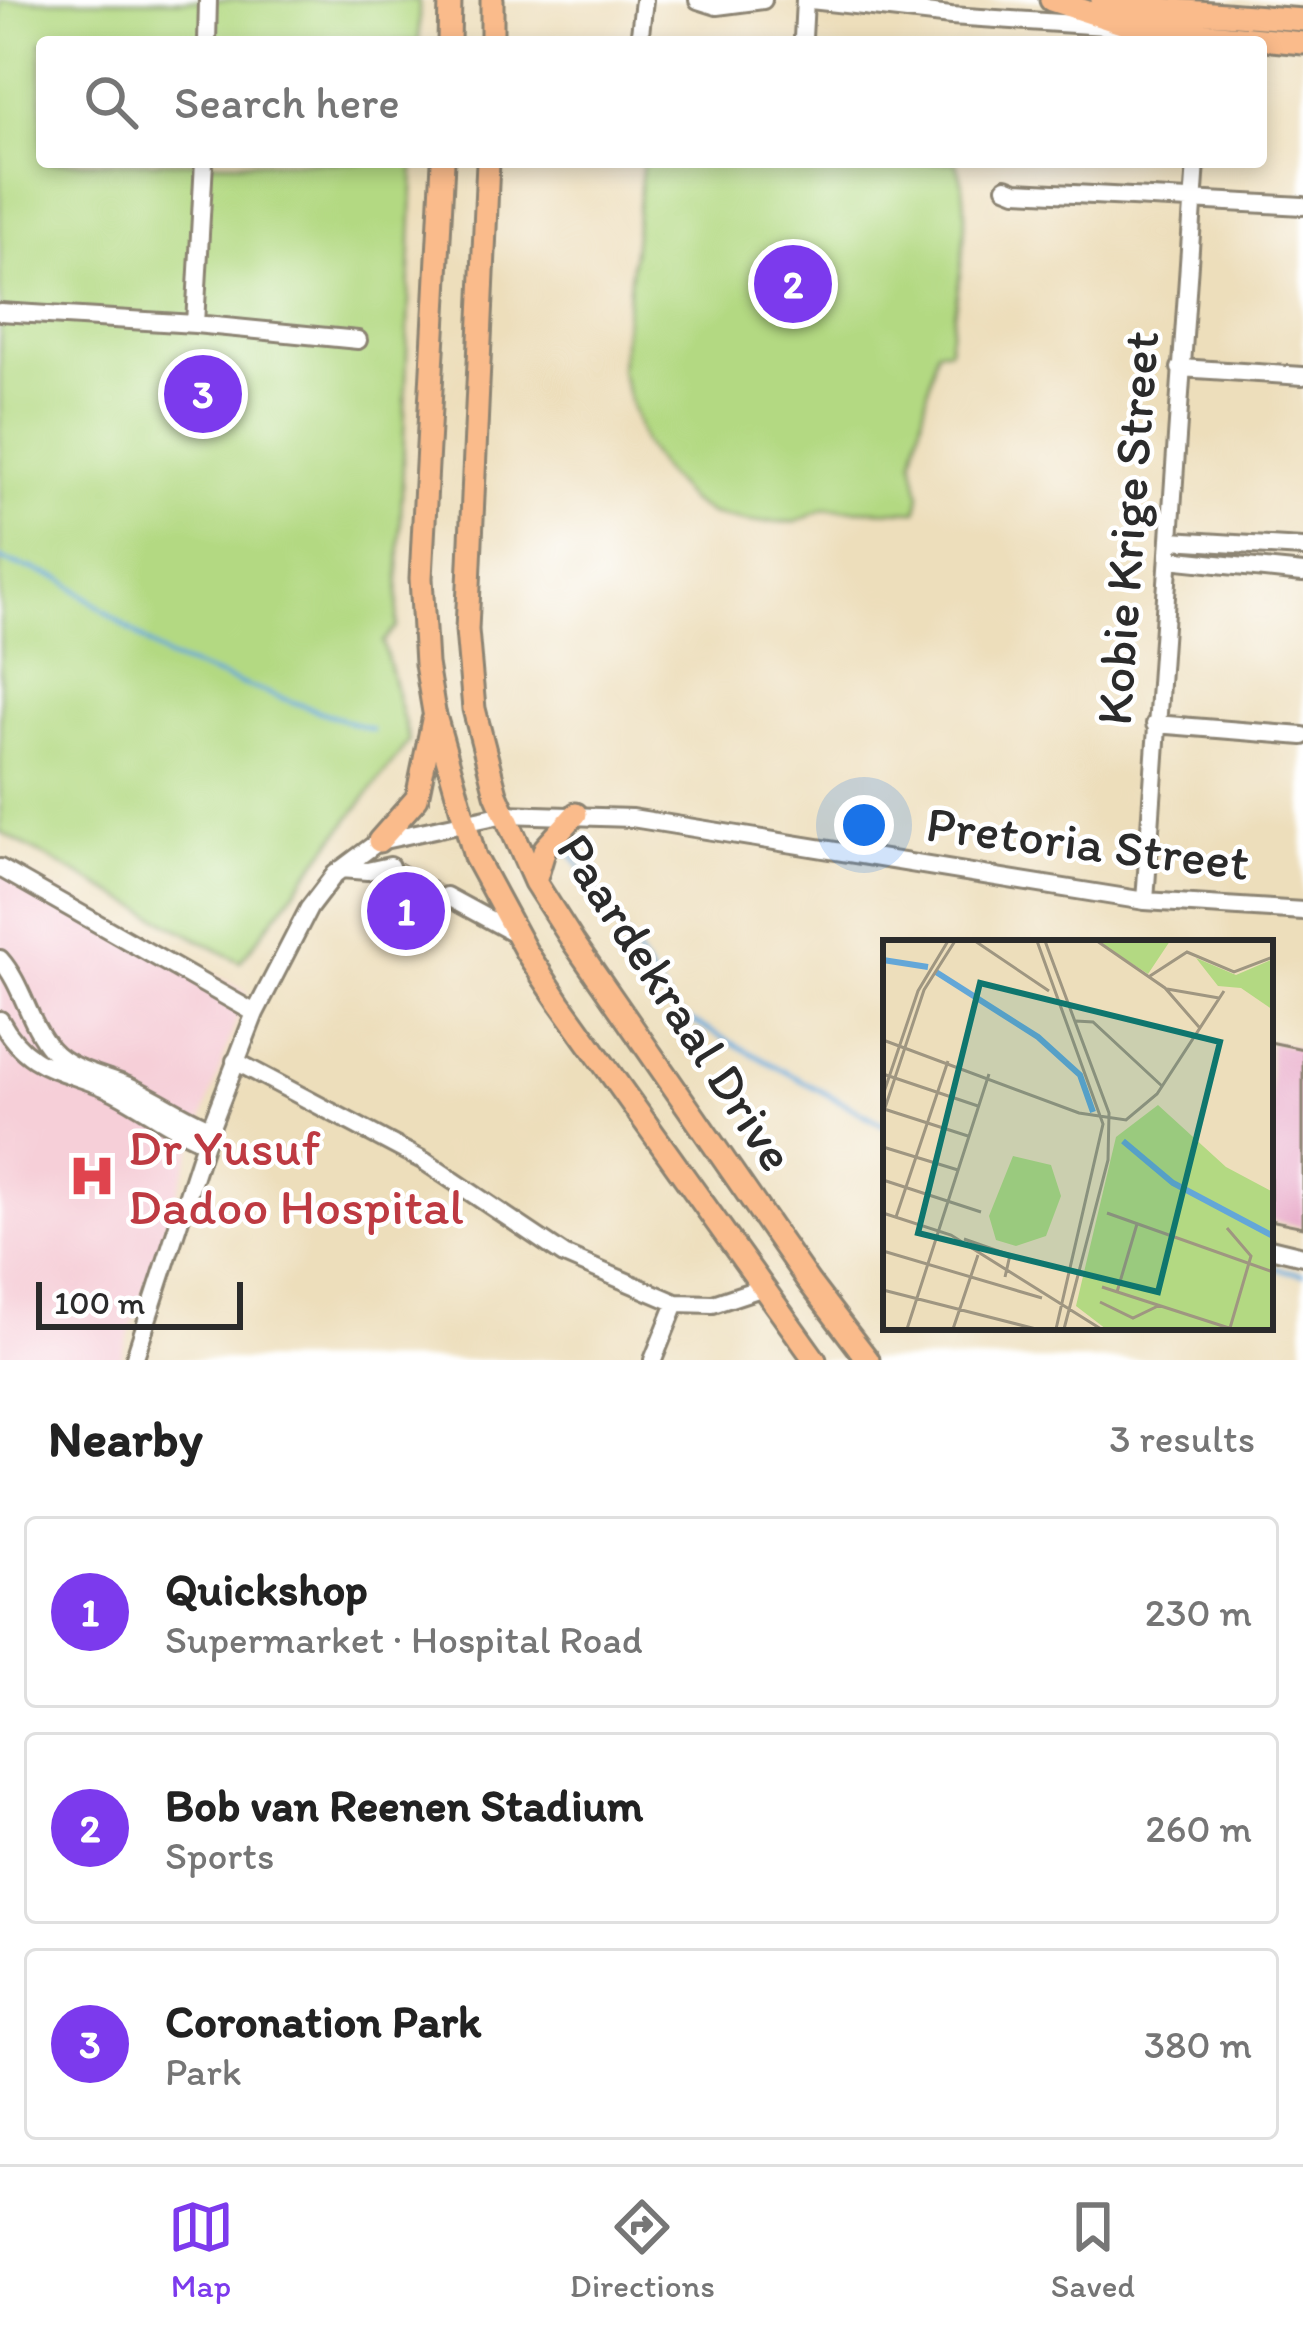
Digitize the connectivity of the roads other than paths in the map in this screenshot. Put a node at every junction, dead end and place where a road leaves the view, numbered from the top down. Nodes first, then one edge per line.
1 (208, 0) edge
2 (450, 0) edge
3 (492, 0) edge
4 (644, 0) edge
5 (698, 0) edge
6 (763, 0) edge
7 (808, 0) edge
8 (1051, 0) edge
9 (1102, 0) edge
10 (1303, 20) edge
11 (1208, 23) edge
12 (1134, 27) junction
13 (207, 36) edge
14 (448, 36) edge
15 (492, 36) edge
16 (640, 36) edge
17 (803, 36) edge
18 (1303, 43) edge
19 (204, 168) edge
20 (443, 168) edge
21 (488, 168) edge
22 (1196, 168) edge
23 (1006, 188) dead end
24 (1193, 199) junction
25 (1303, 206) edge
26 (0, 312) edge
27 (195, 324) junction
28 (358, 340) dead end
29 (1180, 368) junction
30 (1303, 376) edge
31 (1171, 539) junction
32 (1303, 548) edge
33 (1169, 559) junction
34 (1303, 573) edge
35 (434, 712) junction
36 (1155, 724) junction
37 (1303, 736) edge
38 (505, 814) junction
39 (576, 814) junction
40 (465, 822) junction
41 (379, 841) junction
42 (390, 866) tunnel mouth
43 (0, 868) edge
44 (341, 869) junction
45 (536, 882) junction
46 (446, 896) tunnel mouth
47 (1144, 901) junction
48 (1303, 911) edge
49 (516, 934) junction
50 (0, 959) edge
51 (255, 1013) junction
52 (0, 1020) edge
53 (235, 1061) junction
54 (207, 1135) junction
55 (1273, 1249) edge
56 (1303, 1256) edge
57 (764, 1287) junction
58 (676, 1303) junction
59 (134, 1360) edge
60 (653, 1360) edge
61 (814, 1360) edge
62 (868, 1360) edge

1 - 13 street
2 - 14 main road
3 - 15 main road
4 - 16 street
5 - 6 street
7 - 12 street
7 - 17 street
8 - 12 main road
9 - 11 main road
10 - 11 main road
11 - 12 main road
11 - 18 main road
19 - 27 street
20 - 35 main road, Paardekraal Drive
21 - 38 main road, Paardekraal Drive
22 - 24 street, Kobie Krige Street
23 - 24 street
24 - 25 street
24 - 29 street, Kobie Krige Street
26 - 27 street
27 - 28 street
29 - 30 street
29 - 31 street, Kobie Krige Street
31 - 32 street
31 - 33 street, Kobie Krige Street
33 - 34 street
33 - 36 street, Kobie Krige Street
35 - 40 main road, Paardekraal Drive
35 - 41 main road
36 - 37 street
36 - 47 street, Kobie Krige Street
38 - 39 street, Pretoria Street
38 - 40 street, Pretoria Street
38 - 45 main road, Paardekraal Drive
39 - 45 main road
39 - 47 street, Pretoria Street
40 - 41 street, Pretoria Street
40 - 49 main road, Paardekraal Drive
41 - 44 street
42 - 44 street
43 - 51 street
44 - 51 street
45 - 62 main road, Paardekraal Drive
46 - 49 street
47 - 48 street, Pretoria Street
49 - 57 main road, Paardekraal Drive
50 - 54 street
51 - 53 street
52 - 54 street
53 - 54 street
53 - 58 street
54 - 59 street
55 - 56 street
57 - 58 street
57 - 61 main road, Paardekraal Drive
58 - 60 street

